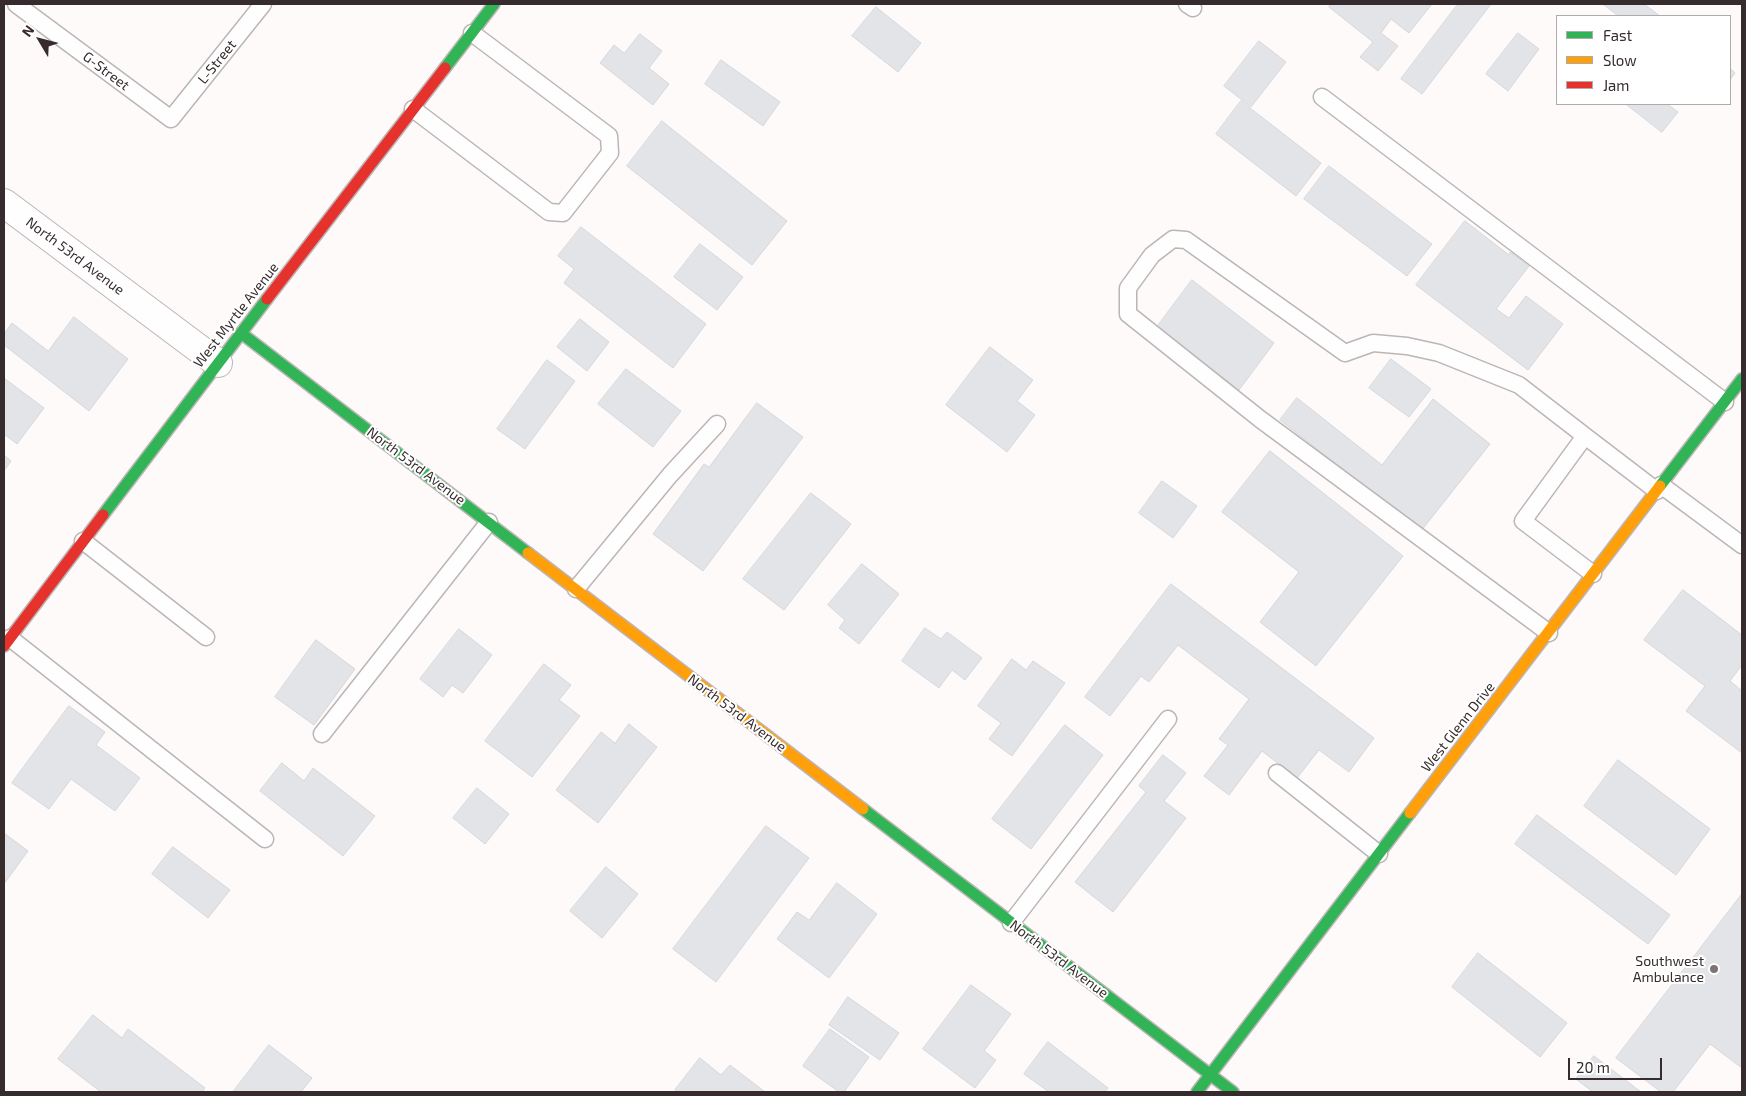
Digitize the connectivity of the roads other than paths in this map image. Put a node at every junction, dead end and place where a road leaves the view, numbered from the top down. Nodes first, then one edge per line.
1 (16, 4) edge
2 (263, 4) edge
3 (494, 4) edge
4 (472, 33) junction
5 (1322, 97) dead end
6 (413, 109) junction
7 (171, 119) joint
8 (4, 203) edge
9 (241, 333) junction
10 (218, 363) junction
11 (1742, 379) edge
12 (1725, 402) junction
13 (717, 424) dead end
14 (1585, 436) junction
15 (1659, 488) junction
16 (489, 522) junction
17 (83, 541) junction
18 (1742, 545) edge
19 (1593, 574) junction
20 (576, 589) junction
21 (1549, 633) junction
22 (206, 637) dead end
23 (7, 642) edge
24 (1168, 719) dead end
25 (322, 734) dead end
26 (1277, 773) dead end
27 (265, 839) dead end
28 (1379, 854) junction
29 (1011, 923) junction
30 (1210, 1075) junction
31 (1197, 1092) edge
32 (1233, 1092) edge

1 - 7 lane, G-Street
2 - 7 lane, L-Street
3 - 4 street, West Myrtle Avenue
4 - 6 street, West Myrtle Avenue
4 - 6 lane
5 - 12 lane
6 - 9 street, West Myrtle Avenue
8 - 10 street, North 53rd Avenue
9 - 10 street, West Myrtle Avenue
9 - 16 street, North 53rd Avenue
10 - 17 street, West Myrtle Avenue
11 - 12 street, West Glenn Drive
12 - 15 street, West Glenn Drive
13 - 20 lane
14 - 15 lane
14 - 19 lane
14 - 21 lane
15 - 18 lane
15 - 19 street, West Glenn Drive
16 - 20 street, North 53rd Avenue
16 - 25 lane
17 - 22 lane
17 - 23 street, West Myrtle Avenue
19 - 21 street, West Glenn Drive
20 - 29 street, North 53rd Avenue
21 - 28 street, West Glenn Drive
23 - 27 lane
24 - 29 lane
26 - 28 lane
28 - 30 street, West Glenn Drive
29 - 30 street, North 53rd Avenue
30 - 31 street, West Glenn Drive
30 - 32 street, North 53rd Avenue

